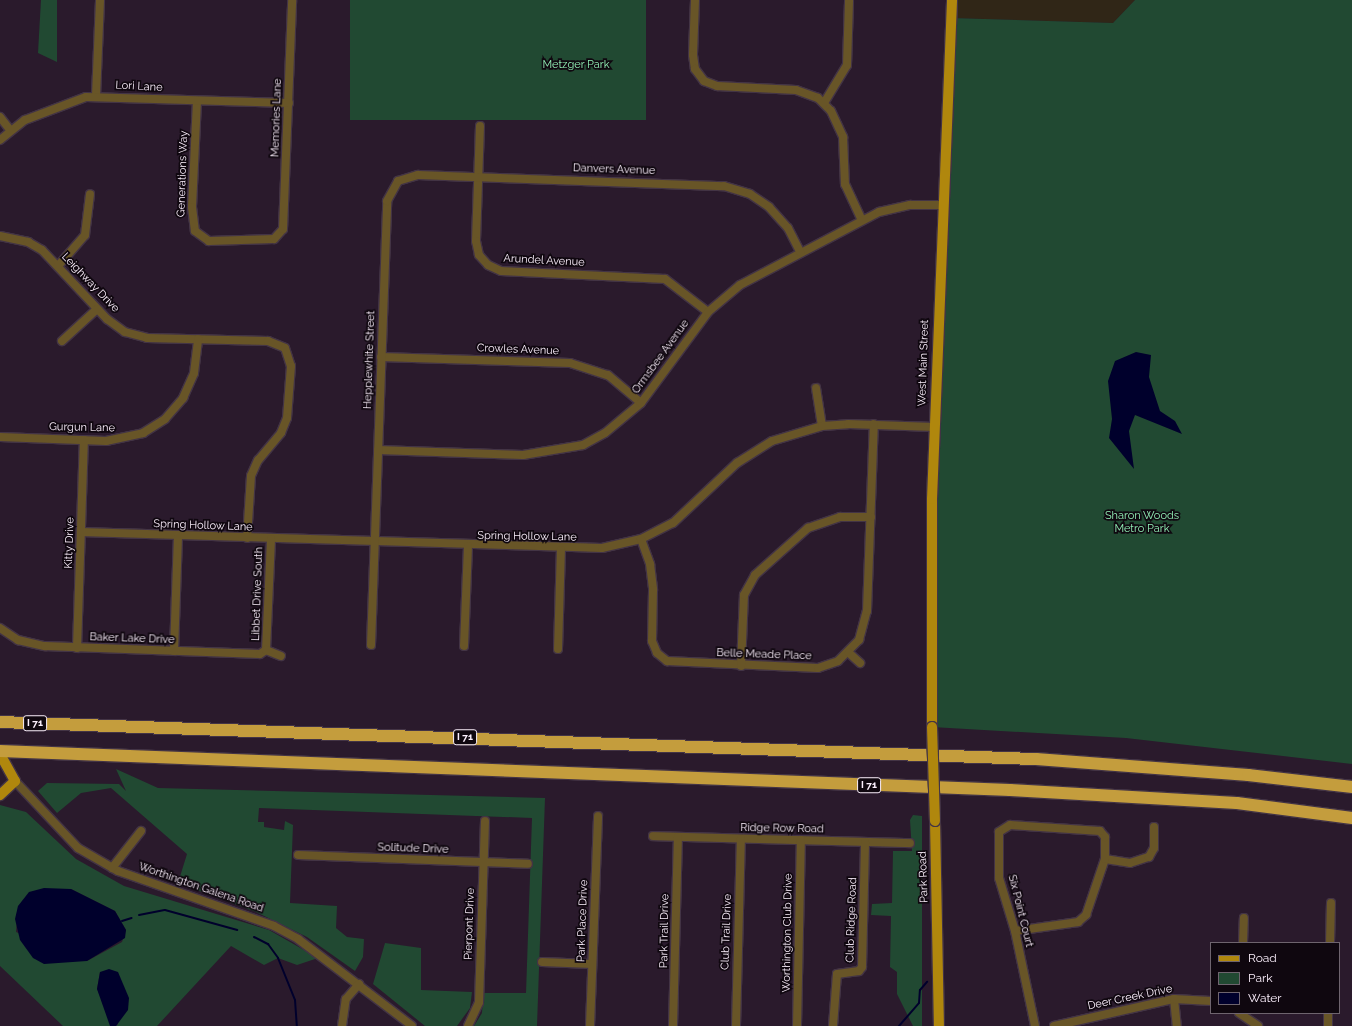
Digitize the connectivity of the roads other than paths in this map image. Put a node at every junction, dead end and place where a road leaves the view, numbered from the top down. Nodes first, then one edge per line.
1 (100, 0) edge
2 (292, 0) edge
3 (695, 0) edge
4 (849, 0) edge
5 (952, 0) edge
6 (96, 96) junction
7 (197, 101) junction
8 (289, 103) junction
9 (824, 103) junction
10 (0, 117) edge
11 (480, 126) dead end
12 (10, 130) junction
13 (0, 140) edge
14 (479, 176) junction
15 (398, 180) joint
16 (90, 194) dead end
17 (942, 205) junction
18 (862, 220) junction
19 (279, 235) joint
20 (0, 236) edge
21 (800, 252) junction
22 (58, 266) junction
23 (97, 309) junction
24 (708, 312) junction
25 (198, 339) junction
26 (62, 341) dead end
27 (381, 357) junction
28 (816, 388) dead end
29 (641, 404) junction
30 (874, 424) junction
31 (822, 426) junction
32 (934, 427) junction
33 (0, 437) edge
34 (84, 440) junction
35 (378, 450) junction
36 (871, 517) junction
37 (81, 532) junction
38 (178, 536) junction
39 (247, 538) junction
40 (271, 539) junction
41 (641, 539) junction
42 (375, 543) junction
43 (468, 546) junction
44 (561, 550) junction
45 (0, 628) edge
46 (371, 645) dead end
47 (464, 646) dead end
48 (77, 648) junction
49 (558, 649) dead end
50 (266, 650) junction
51 (174, 651) junction
52 (849, 653) junction
53 (282, 656) dead end
54 (860, 663) dead end
55 (741, 666) junction
56 (0, 719) edge
57 (932, 727) joint
58 (0, 751) edge
59 (0, 754) edge
60 (15, 781) junction
61 (1352, 787) edge
62 (0, 795) edge
63 (598, 816) dead end
64 (1352, 818) edge
65 (485, 821) dead end
66 (1154, 828) dead end
67 (141, 831) dead end
68 (653, 836) dead end
69 (678, 837) junction
70 (741, 839) junction
71 (801, 840) junction
72 (865, 842) junction
73 (910, 843) dead end
74 (298, 856) dead end
75 (1105, 859) junction
76 (483, 862) junction
77 (528, 864) dead end
78 (112, 868) junction
79 (1331, 903) dead end
80 (1244, 918) dead end
81 (1015, 932) junction
82 (1243, 942) edge
83 (1330, 942) edge
84 (542, 962) dead end
85 (592, 964) junction
86 (359, 984) junction
87 (1174, 999) junction
88 (1210, 1001) edge
89 (1240, 1014) edge
90 (1328, 1014) edge
91 (342, 1026) edge
92 (412, 1026) edge
93 (468, 1026) edge
94 (590, 1026) edge
95 (674, 1026) edge
96 (736, 1026) edge
97 (797, 1026) edge
98 (833, 1026) edge
99 (939, 1026) edge
100 (1035, 1026) edge
101 (1054, 1026) edge
102 (1177, 1026) edge
103 (1258, 1026) edge
104 (1328, 1026) edge

1 - 6 street
2 - 8 street, Memories Lane
3 - 9 street
4 - 9 street
5 - 17 main road, West Main Street
6 - 7 street, Lori Lane
6 - 12 street, Lori Lane
7 - 8 street, Lori Lane
7 - 19 street, Generations Way
8 - 19 street, Memories Lane
9 - 18 street
10 - 12 street
11 - 14 street, Arundel Avenue
12 - 13 street, Lori Lane
14 - 15 street, Danvers Avenue
14 - 21 street, Danvers Avenue
14 - 24 street, Arundel Avenue
15 - 27 street, Hepplewhite Street
16 - 22 street
17 - 18 street, Ormsbee Avenue
17 - 32 main road, West Main Street
18 - 21 street, Ormsbee Avenue
20 - 22 street, Leighway Drive
21 - 24 street, Ormsbee Avenue
22 - 23 street, Leighway Drive
23 - 25 street, Leighway Drive
23 - 26 street
24 - 29 street, Ormsbee Avenue
25 - 34 street, Gurgun Lane
25 - 39 street, Leighway Drive
27 - 29 street, Crowles Avenue
27 - 35 street, Hepplewhite Street
28 - 31 street
29 - 35 street, Ormsbee Avenue
30 - 31 street, Spring Hollow Lane
30 - 32 street, Spring Hollow Lane
30 - 36 street
31 - 41 street, Spring Hollow Lane
32 - 57 main road, West Main Street
33 - 34 street, Gurgun Lane
34 - 37 street, Kitty Drive
35 - 42 street, Hepplewhite Street
36 - 52 street
36 - 55 street
37 - 38 street, Spring Hollow Lane
37 - 48 street, Kitty Drive
38 - 39 street, Spring Hollow Lane
38 - 51 street
39 - 40 street, Spring Hollow Lane
40 - 42 street, Spring Hollow Lane
40 - 50 street, Libbet Drive South
41 - 44 street, Spring Hollow Lane
41 - 55 street, Belle Meade Place
42 - 43 street, Spring Hollow Lane
42 - 46 street, Hepplewhite Street
43 - 44 street, Spring Hollow Lane
43 - 47 street
44 - 49 street
45 - 48 street, Baker Lake Drive
48 - 51 street, Baker Lake Drive
50 - 51 street, Baker Lake Drive
50 - 53 street
52 - 54 street
52 - 55 street, Belle Meade Place
56 - 61 highway, I 71
57 - 99 main road, Park Road, bridge
58 - 64 highway, I 71
59 - 60 main road, Worthington Galena Road
60 - 62 main road
60 - 78 street, Worthington Galena Road
63 - 85 street, Park Place Drive
65 - 76 street, Pierpont Drive
66 - 75 street
67 - 78 street
68 - 69 street, Ridge Row Road
69 - 70 street, Ridge Row Road
69 - 95 street, Park Trail Drive
70 - 71 street, Ridge Row Road
70 - 96 street, Club Trail Drive
71 - 72 street, Ridge Row Road
71 - 97 street, Worthington Club Drive
72 - 73 street, Ridge Row Road
72 - 98 street, Club Ridge Road
74 - 76 street, Solitude Drive
75 - 81 street
75 - 81 street, Six Point Court
76 - 77 street, Solitude Drive
76 - 93 street, Pierpont Drive
78 - 86 street, Worthington Galena Road
79 - 83 street
80 - 82 street
81 - 100 street, Six Point Court
84 - 85 street
85 - 94 street, Park Place Drive
86 - 91 street
86 - 92 street, Worthington Galena Road
87 - 88 street, Deer Creek Drive
87 - 101 street, Deer Creek Drive
87 - 102 street
89 - 103 street
90 - 104 street

